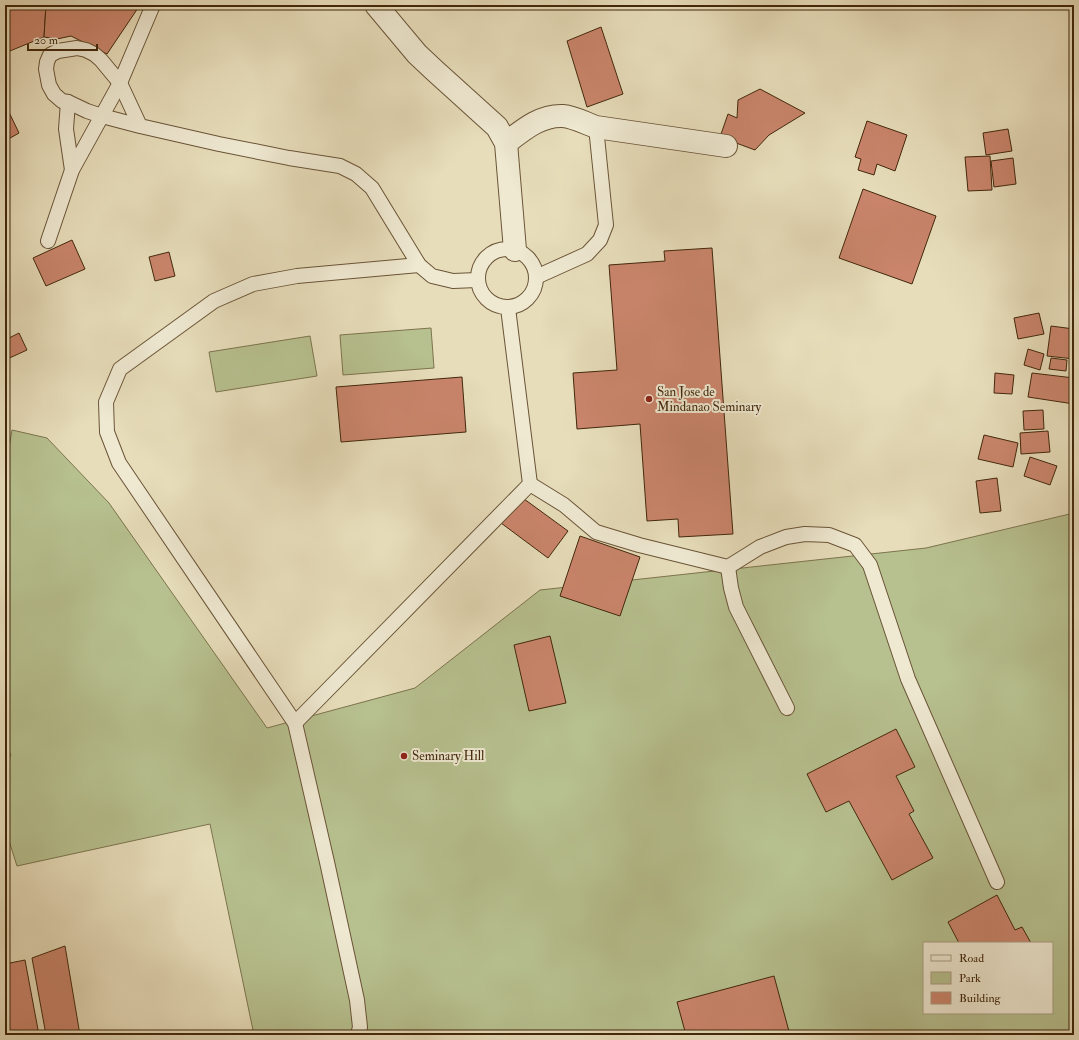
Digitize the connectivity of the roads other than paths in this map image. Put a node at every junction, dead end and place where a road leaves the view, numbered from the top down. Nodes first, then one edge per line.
1 (153, 5) edge
2 (376, 5) edge
3 (120, 83) junction
4 (68, 102) junction
5 (102, 116) junction
6 (140, 126) junction
7 (596, 127) junction
8 (506, 143) junction
9 (726, 146) dead end
10 (72, 170) junction
11 (48, 241) dead end
12 (516, 250) junction
13 (419, 265) junction
14 (536, 276) junction
15 (477, 280) junction
16 (508, 308) junction
17 (530, 484) junction
18 (728, 567) junction
19 (787, 708) dead end
20 (295, 724) junction
21 (997, 882) dead end
22 (358, 1035) edge

1 - 3 lane
2 - 8 street
3 - 4 lane
3 - 5 lane
3 - 6 lane
4 - 5 lane
4 - 10 lane
5 - 6 lane
5 - 10 lane
6 - 13 lane
7 - 8 street
7 - 9 street
7 - 14 lane
8 - 12 street
10 - 11 lane
12 - 14 lane
12 - 15 lane
13 - 15 lane
13 - 20 lane
14 - 16 lane
15 - 16 lane
16 - 17 lane
17 - 18 lane
17 - 20 lane
18 - 19 lane
18 - 21 lane
20 - 22 lane

